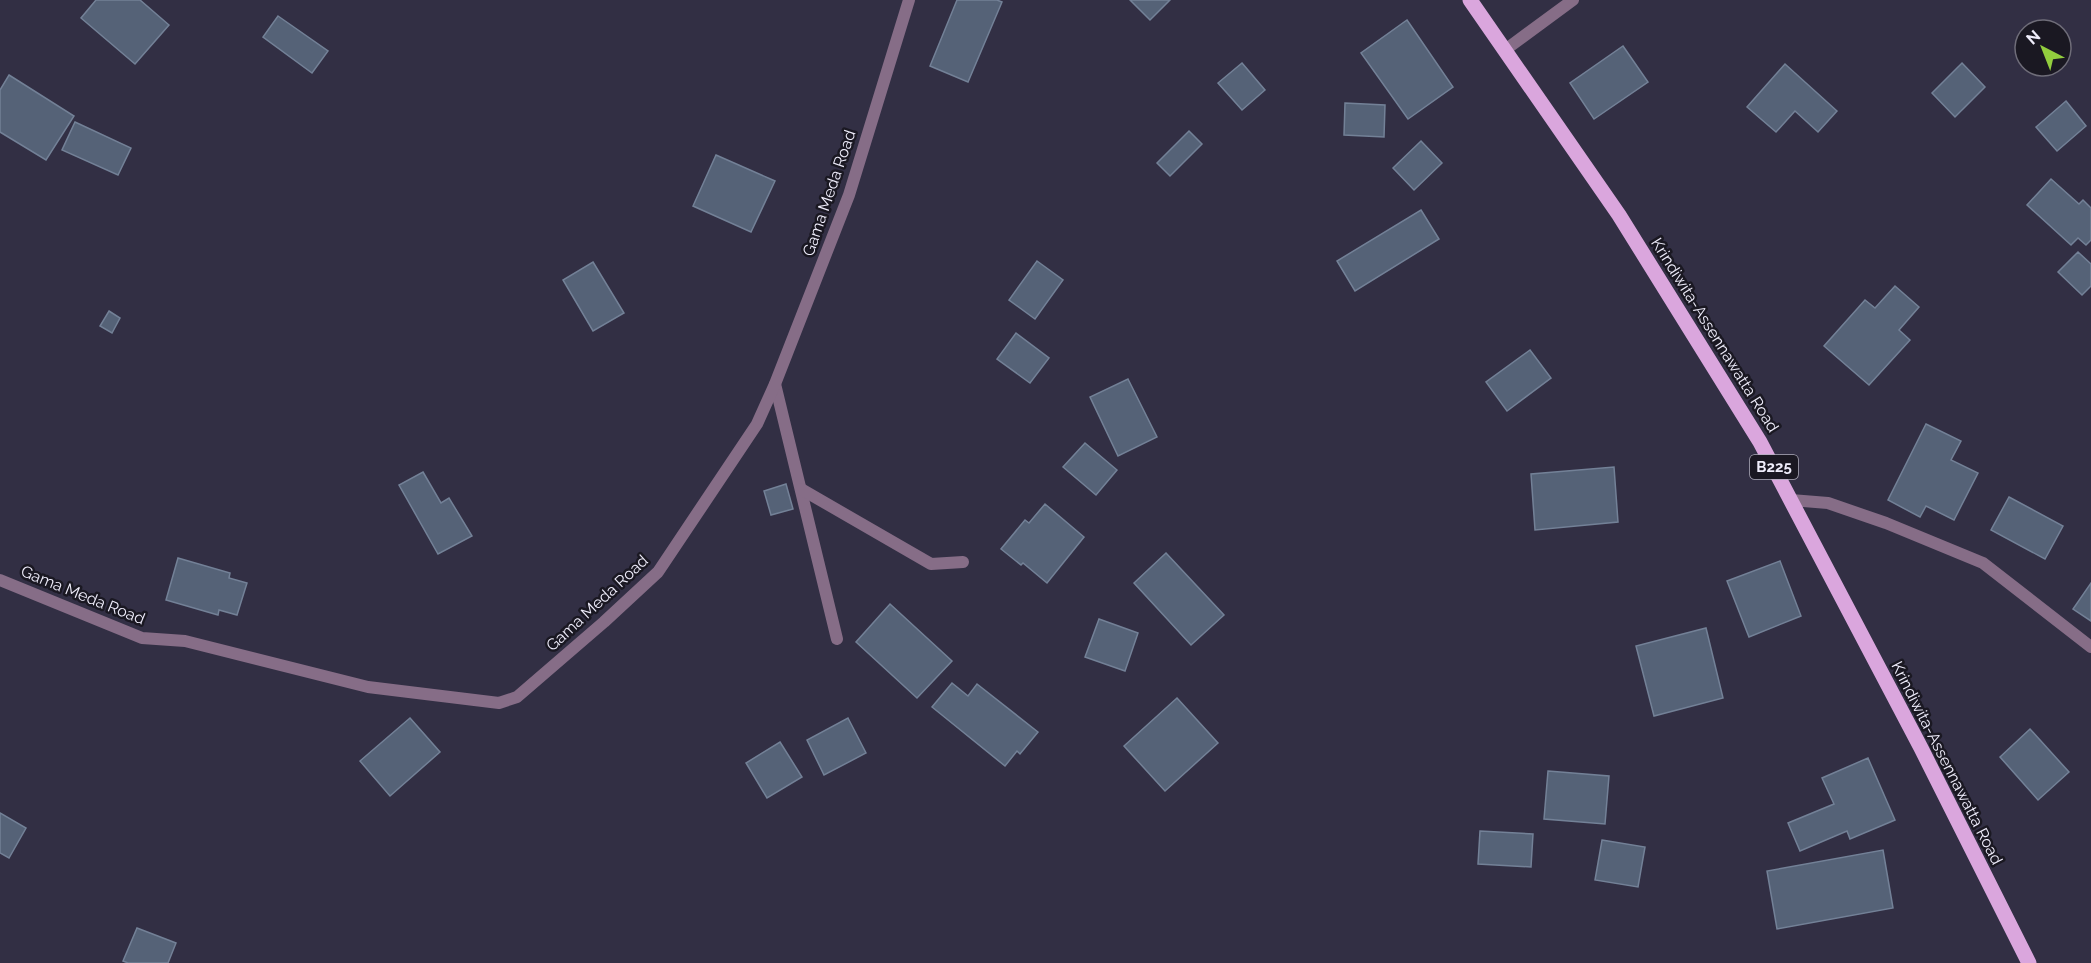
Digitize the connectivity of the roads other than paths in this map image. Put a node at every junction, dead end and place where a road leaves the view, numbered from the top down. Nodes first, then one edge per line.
1 (909, 0) edge
2 (1470, 0) edge
3 (1573, 0) edge
4 (1505, 50) junction
5 (775, 384) junction
6 (801, 489) junction
7 (1791, 500) junction
8 (963, 562) dead end
9 (0, 580) edge
10 (837, 639) dead end
11 (2091, 647) edge
12 (2029, 963) edge

1 - 5 street, Gama Meda Road
2 - 4 main road, Krindiwita-Assennawatta Road / B225
3 - 4 street
4 - 7 main road, Krindiwita-Assennawatta Road / B225
5 - 6 street
5 - 9 street, Gama Meda Road
6 - 8 street
6 - 10 street
7 - 11 street
7 - 12 main road, Krindiwita-Assennawatta Road / B225

